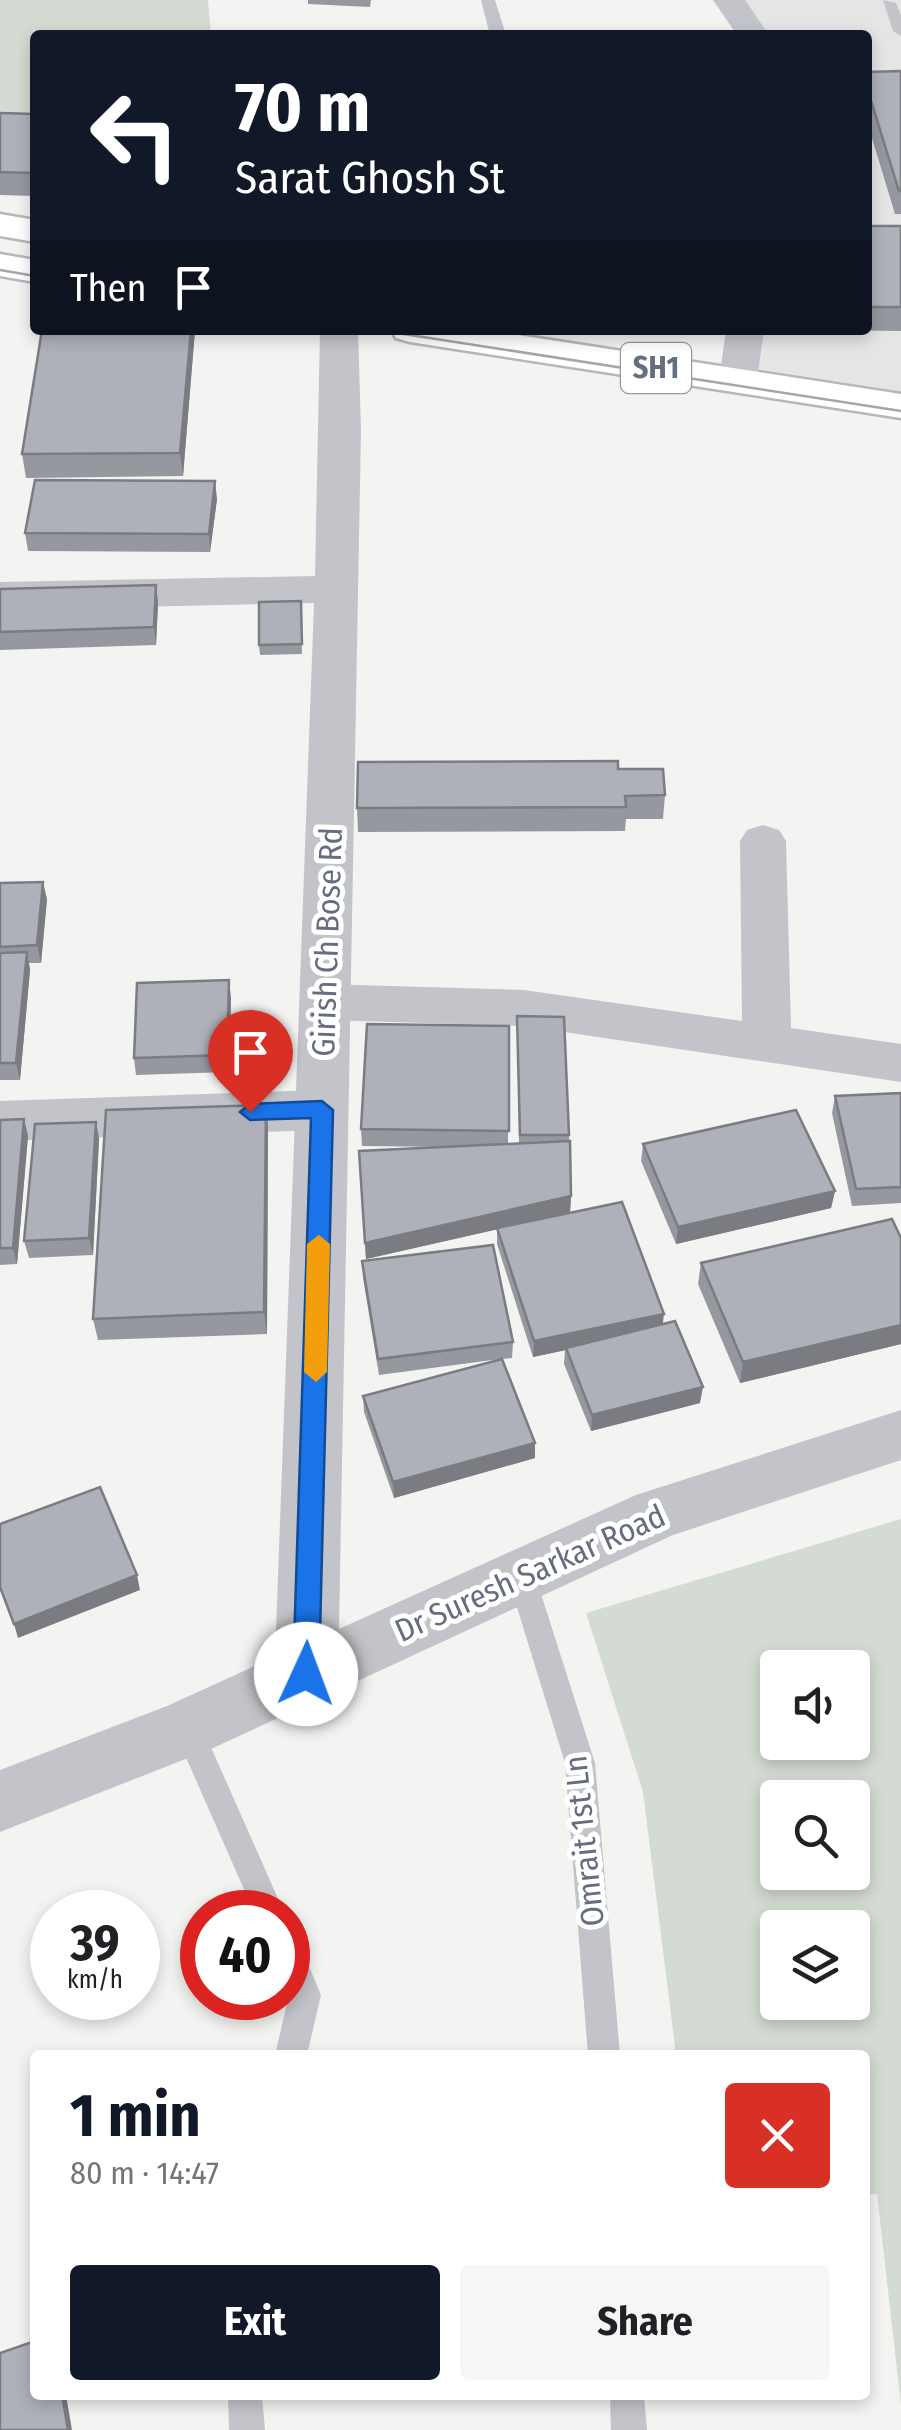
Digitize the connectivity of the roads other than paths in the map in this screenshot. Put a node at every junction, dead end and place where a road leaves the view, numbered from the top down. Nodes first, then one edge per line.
1 (488, 0) edge
2 (729, 0) edge
3 (888, 3) dead end
4 (497, 30) edge
5 (749, 30) edge
6 (901, 31) edge
7 (0, 226) edge
8 (30, 230) edge
9 (0, 265) edge
10 (30, 270) edge
11 (338, 335) edge
12 (500, 335) edge
13 (734, 348) edge
14 (782, 349) dead end
15 (901, 406) edge
16 (337, 589) junction
17 (0, 596) edge
18 (762, 841) dead end
19 (324, 1002) junction
20 (767, 1041) junction
21 (901, 1063) edge
22 (322, 1110) junction
23 (0, 1121) edge
24 (901, 1435) edge
25 (521, 1575) junction
26 (306, 1674) junction
27 (188, 1728) junction
28 (0, 1801) edge
29 (259, 1890) edge
30 (300, 2020) edge
31 (293, 2050) edge
32 (604, 2050) edge
33 (245, 2400) edge
34 (627, 2400) edge
35 (247, 2430) edge
36 (629, 2430) edge

1 - 4 lane
2 - 5 street
3 - 6 lane
7 - 8 main road
9 - 10 main road
11 - 16 street, Girish Ch Bose Rd
12 - 13 main road, SH1
13 - 14 main road
13 - 15 main road, SH1
16 - 17 street
16 - 19 street, Girish Ch Bose Rd
18 - 20 street
19 - 20 street
19 - 22 street, Girish Ch Bose Rd
20 - 21 street
22 - 23 street
22 - 26 street, Girish Ch Bose Rd
24 - 25 street, Dr Suresh Sarkar Road
25 - 26 street, Dr Suresh Sarkar Road
25 - 32 lane, Omrait 1st Ln
26 - 27 street, Dr Suresh Sarkar Road
27 - 28 street, Dr Suresh Sarkar Road
27 - 29 lane
30 - 31 lane
33 - 35 lane
34 - 36 lane

